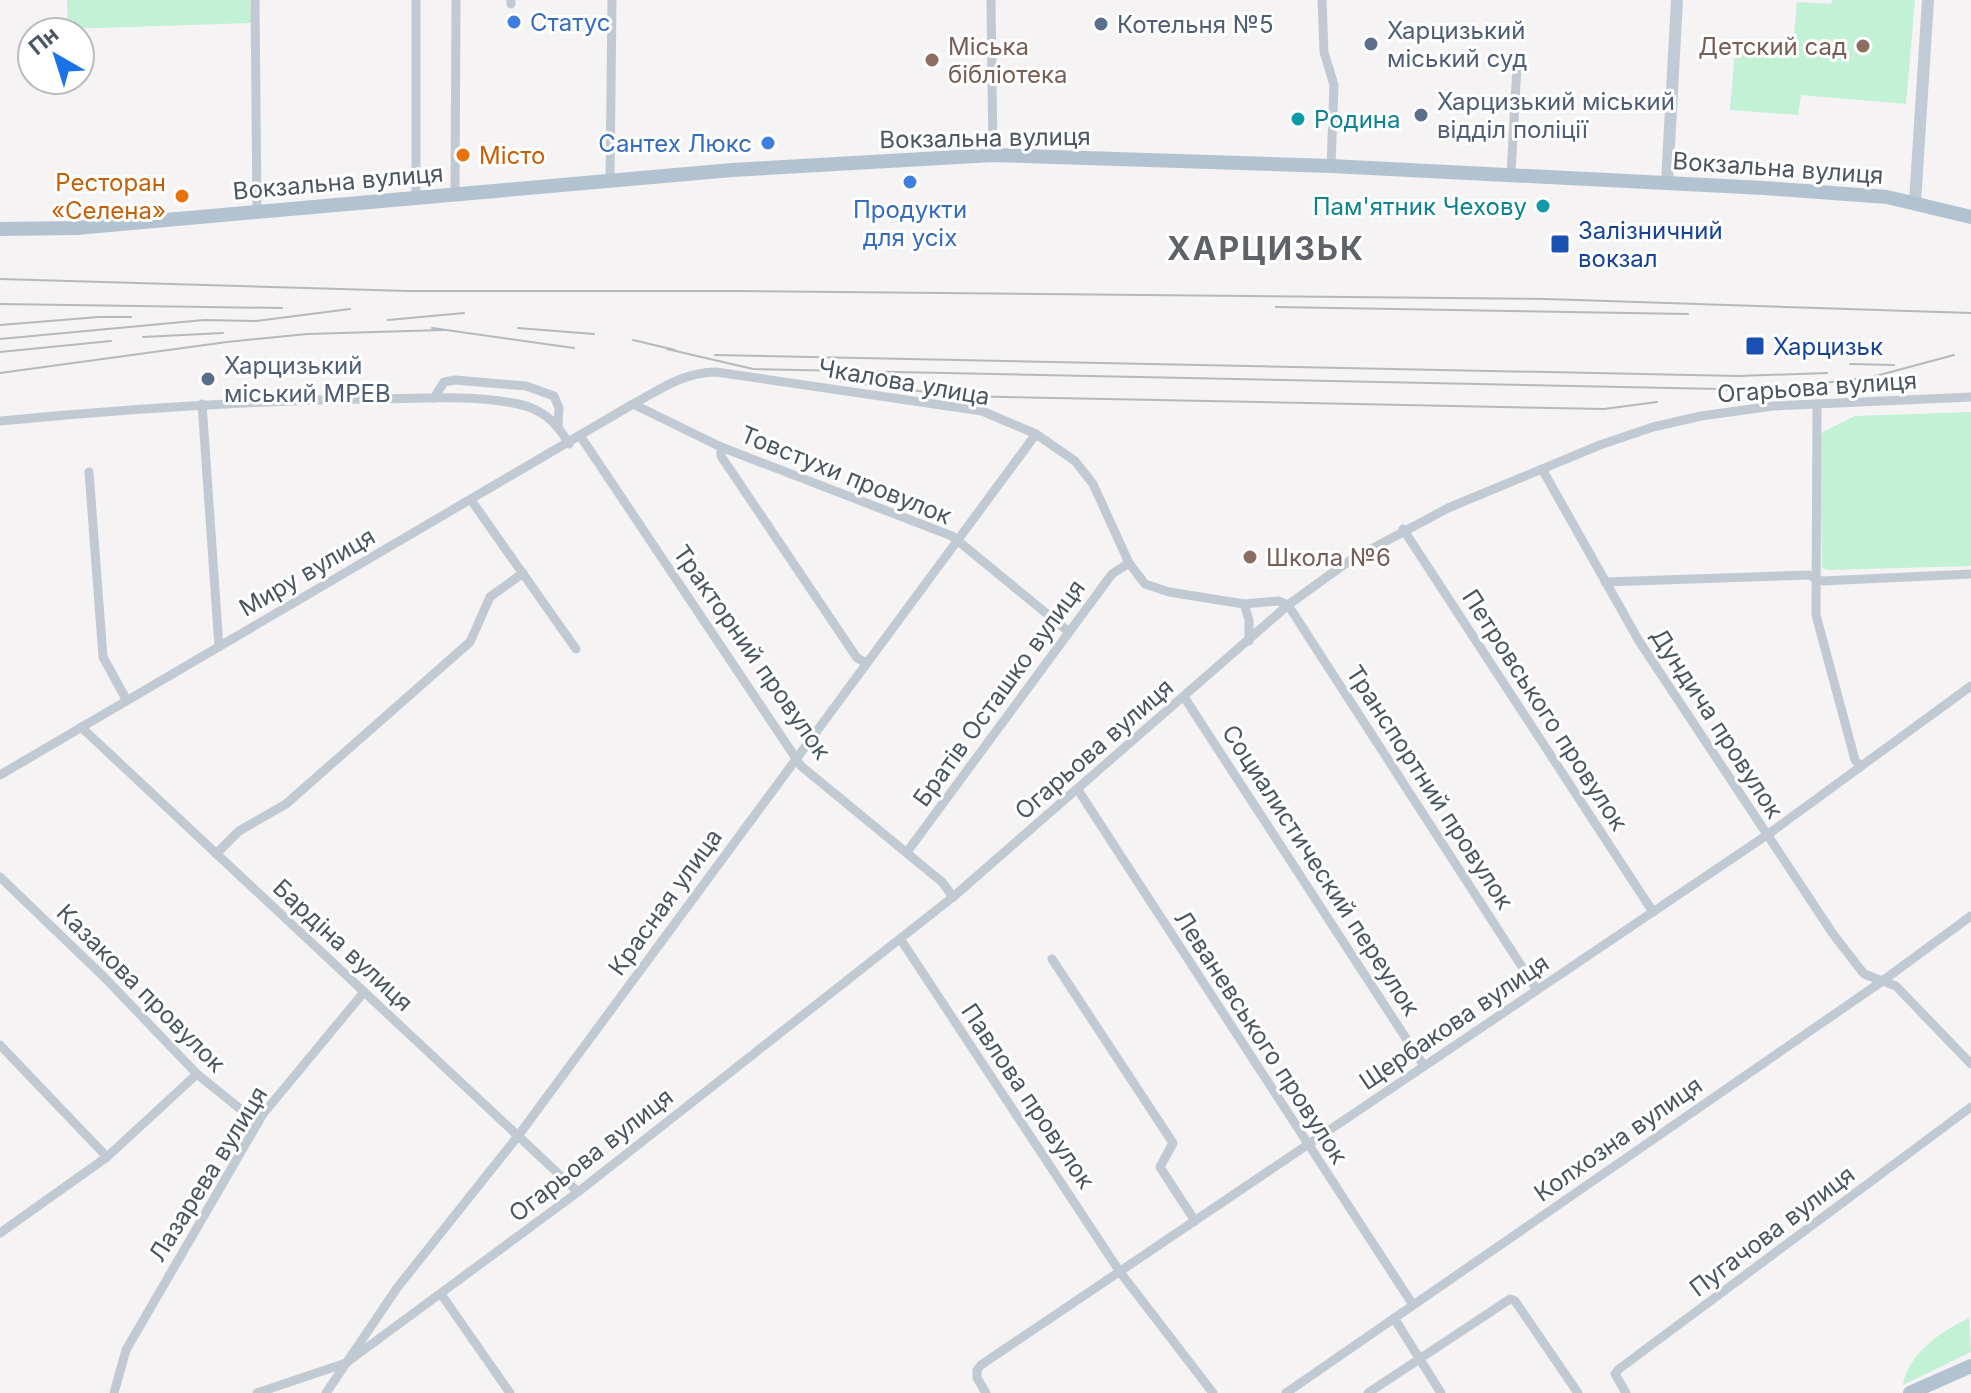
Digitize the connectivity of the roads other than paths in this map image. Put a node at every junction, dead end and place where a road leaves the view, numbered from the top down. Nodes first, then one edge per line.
1 (255, 0) edge
2 (416, 0) edge
3 (456, 0) edge
4 (612, 0) edge
5 (991, 0) edge
6 (1322, 0) edge
7 (1677, 0) edge
8 (1928, 0) edge
9 (1517, 66) dead end
10 (993, 155) junction
11 (1331, 166) junction
12 (1511, 174) junction
13 (610, 180) junction
14 (1667, 182) junction
15 (455, 193) junction
16 (416, 196) junction
17 (1915, 202) junction
18 (257, 211) junction
19 (1971, 217) edge
20 (0, 229) edge
21 (1971, 397) edge
22 (434, 398) junction
23 (202, 404) junction
24 (633, 404) junction
25 (1817, 404) junction
26 (0, 421) edge
27 (558, 425) junction
28 (1036, 434) junction
29 (581, 437) junction
30 (569, 444) junction
31 (721, 447) junction
32 (1542, 469) junction
33 (89, 472) dead end
34 (471, 500) junction
35 (1403, 529) junction
36 (957, 541) junction
37 (1129, 563) junction
38 (523, 573) junction
39 (1971, 574) edge
40 (1814, 578) junction
41 (1605, 582) junction
42 (1244, 604) junction
43 (1288, 605) junction
44 (1069, 632) junction
45 (1249, 641) junction
46 (219, 647) junction
47 (576, 649) dead end
48 (867, 663) junction
49 (1971, 686) edge
50 (1184, 697) junction
51 (126, 699) junction
52 (81, 727) junction
53 (796, 759) junction
54 (1860, 767) junction
55 (0, 775) edge
56 (1078, 790) junction
57 (1767, 835) junction
58 (907, 852) junction
59 (216, 854) junction
60 (0, 877) edge
61 (953, 897) junction
62 (1653, 912) junction
63 (1971, 916) edge
64 (901, 940) junction
65 (1052, 959) dead end
66 (1881, 982) junction
67 (1537, 990) junction
68 (364, 992) junction
69 (0, 1045) edge
70 (1971, 1064) edge
71 (1424, 1066) junction
72 (197, 1074) junction
73 (1971, 1107) edge
74 (263, 1114) junction
75 (518, 1136) junction
76 (1307, 1145) junction
77 (107, 1157) junction
78 (578, 1192) junction
79 (1195, 1221) junction
80 (0, 1233) edge
81 (1122, 1273) junction
82 (441, 1294) junction
83 (1413, 1305) junction
84 (1394, 1318) junction
85 (1420, 1357) junction
86 (346, 1363) junction
87 (1971, 1366) edge
88 (114, 1393) edge
89 (257, 1393) edge
90 (326, 1393) edge
91 (510, 1393) edge
92 (986, 1393) edge
93 (1213, 1393) edge
94 (1286, 1393) edge
95 (1368, 1393) edge
96 (1441, 1393) edge
97 (1578, 1393) edge
98 (1626, 1393) edge
99 (1910, 1393) edge

1 - 18 street
2 - 16 street
3 - 15 street
4 - 13 street
5 - 10 street
6 - 11 street
7 - 14 street
8 - 17 street
9 - 12 street
10 - 11 main road, Вокзальна вулиця
10 - 13 main road, Вокзальна вулиця
11 - 12 main road, Вокзальна вулиця
12 - 14 main road, Вокзальна вулиця
13 - 15 main road, Вокзальна вулиця
14 - 17 main road, Вокзальна вулиця
15 - 16 main road, Вокзальна вулиця
16 - 18 main road, Вокзальна вулиця
17 - 19 main road, Вокзальна вулиця
18 - 20 main road, Вокзальна вулиця
21 - 25 street, Огарьова вулиця
22 - 23 street
22 - 27 street
22 - 27 street
23 - 26 street
23 - 46 street
24 - 28 street, Чкалова улица
24 - 29 street, Миру вулиця
24 - 31 street, Товстухи провулок
25 - 32 street, Огарьова вулиця
25 - 40 street
27 - 30 street
28 - 36 street, Красная улица
28 - 37 street, Чкалова улица
29 - 30 street, Миру вулиця
29 - 53 street, Тракторний провулок
30 - 34 street, Миру вулиця
31 - 36 street, Товстухи провулок
31 - 48 street
32 - 35 street, Огарьова вулиця
32 - 41 street, Дундича провулок
33 - 51 street
34 - 38 street
34 - 46 street, Миру вулиця
35 - 43 street, Огарьова вулиця
35 - 62 street, Петровського провулок
36 - 44 street, Товстухи провулок
36 - 48 street, Красная улица
37 - 42 street, Чкалова улица
37 - 44 street, Братів Осташко вулиця
38 - 47 street
38 - 59 street
39 - 40 street
40 - 41 street
40 - 54 street
41 - 57 street, Дундича провулок
42 - 43 street, Чкалова улица
42 - 45 street
43 - 45 street, Огарьова вулиця
43 - 67 street, Транспортний провулок
44 - 58 street, Братів Осташко вулиця
45 - 50 street, Огарьова вулиця
46 - 51 street, Миру вулиця
48 - 53 street, Красная улица
49 - 54 street, Щербакова вулиця
50 - 56 street, Огарьова вулиця
50 - 71 street, Социалистический переулок
51 - 52 street, Миру вулиця
52 - 55 street, Миру вулиця
52 - 59 street, Бардіна вулиця
53 - 58 street, Тракторний провулок
53 - 75 street, Красная улица
54 - 57 street, Щербакова вулиця
56 - 61 street, Огарьова вулиця
56 - 76 street, Леваневського провулок
57 - 62 street, Щербакова вулиця
57 - 66 street, Дундича провулок
58 - 61 street, Тракторний провулок
59 - 68 street, Бардіна вулиця
60 - 72 street, Казакова провулок
61 - 64 street, Огарьова вулиця
62 - 67 street, Щербакова вулиця
63 - 66 street, Колхозна вулиця
64 - 78 street, Огарьова вулиця
64 - 81 street, Павлова провулок
65 - 79 street
66 - 70 street, Дундича провулок
66 - 83 street, Колхозна вулиця
67 - 71 street, Щербакова вулиця
68 - 74 street, Лазарева вулиця
68 - 75 street, Бардіна вулиця
69 - 77 street
71 - 76 street, Щербакова вулиця
72 - 74 street, Казакова провулок
72 - 77 street
73 - 98 street, Пугачова вулиця
74 - 88 street, Лазарева вулиця
75 - 78 street, Бардіна вулиця
75 - 86 street, Красная улица
76 - 79 street, Щербакова вулиця
76 - 83 street, Леваневського провулок
77 - 80 street
78 - 82 street, Огарьова вулиця
79 - 81 street, Щербакова вулиця
81 - 92 street, Щербакова вулиця
81 - 93 street, Павлова провулок
82 - 86 street, Огарьова вулиця
82 - 91 street
83 - 84 street, Колхозна вулиця
84 - 85 street
84 - 94 street, Колхозна вулиця
85 - 95 street
85 - 96 street
85 - 97 street
86 - 89 street
86 - 90 street, Красная улица
87 - 99 main road

